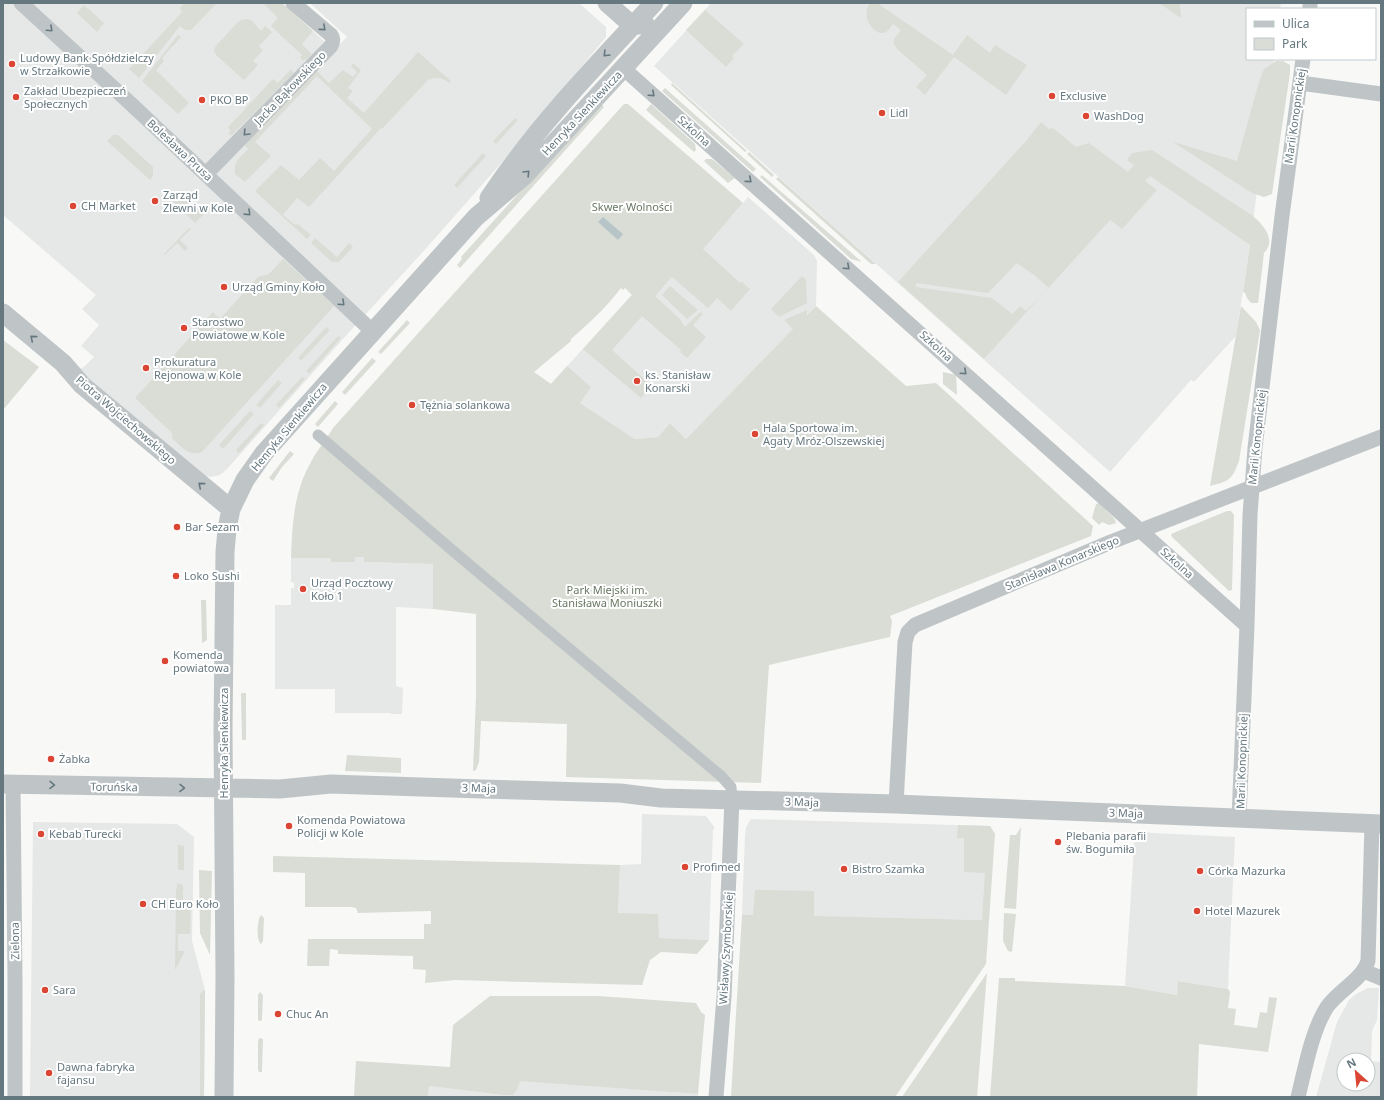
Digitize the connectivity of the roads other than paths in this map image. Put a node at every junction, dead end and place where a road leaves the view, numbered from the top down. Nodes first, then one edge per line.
1 (21, 3) edge
2 (293, 3) edge
3 (607, 3) edge
4 (654, 3) edge
5 (682, 3) edge
6 (666, 22) junction
7 (633, 26) junction
8 (1303, 60) edge
9 (623, 68) junction
10 (1300, 83) junction
11 (1381, 94) edge
12 (206, 174) junction
13 (476, 217) junction
14 (3, 313) edge
15 (372, 331) junction
16 (318, 434) dead end
17 (1381, 437) edge
18 (1252, 487) junction
19 (231, 509) junction
20 (1141, 530) junction
21 (1247, 626) junction
22 (8, 784) edge
23 (224, 788) junction
24 (732, 799) junction
25 (896, 804) junction
26 (1239, 818) junction
27 (1377, 824) edge
28 (1364, 970) junction
29 (1381, 978) edge
30 (9, 1043) edge
31 (15, 1097) edge
32 (224, 1097) edge
33 (716, 1097) edge
34 (1298, 1097) edge

1 -> 12 street, Bolesława Prusa
2 -> 12 street, Jacka Bąkowskiego
3 - 7 street
4 - 7 street, Henryka Sienkiewicza
5 - 6 street, Henryka Sienkiewicza
6 - 7 street
6 - 9 street, Henryka Sienkiewicza
7 - 9 street
7 -> 13 street, Henryka Sienkiewicza
8 - 10 street, Marii Konopnickiej
13 -> 9 street, Henryka Sienkiewicza
9 -> 20 street, Szkolna
10 - 11 street
10 - 18 street, Marii Konopnickiej
12 -> 15 street, Bolesława Prusa
13 - 15 street, Henryka Sienkiewicza
19 -> 14 street, Piotra Wojciechowskiego
15 - 19 street, Henryka Sienkiewicza
16 - 24 street
17 - 18 street, Stanisława Konarskiego
18 - 20 street, Stanisława Konarskiego
18 - 21 street, Marii Konopnickiej
19 - 23 street, Henryka Sienkiewicza
20 - 21 street, Szkolna
20 - 25 street, Stanisława Konarskiego
21 - 26 street, Marii Konopnickiej
22 -> 23 street, Toruńska
22 - 30 street, Zielona
23 - 24 street, 3 Maja
23 - 32 street, Henryka Sienkiewicza
24 - 25 street, 3 Maja
24 - 33 street, Wisławy Szymborskiej
25 - 26 street, 3 Maja
26 - 27 street, 3 Maja
27 - 28 street
28 - 29 street
28 - 34 street
30 - 31 street, Zielona

